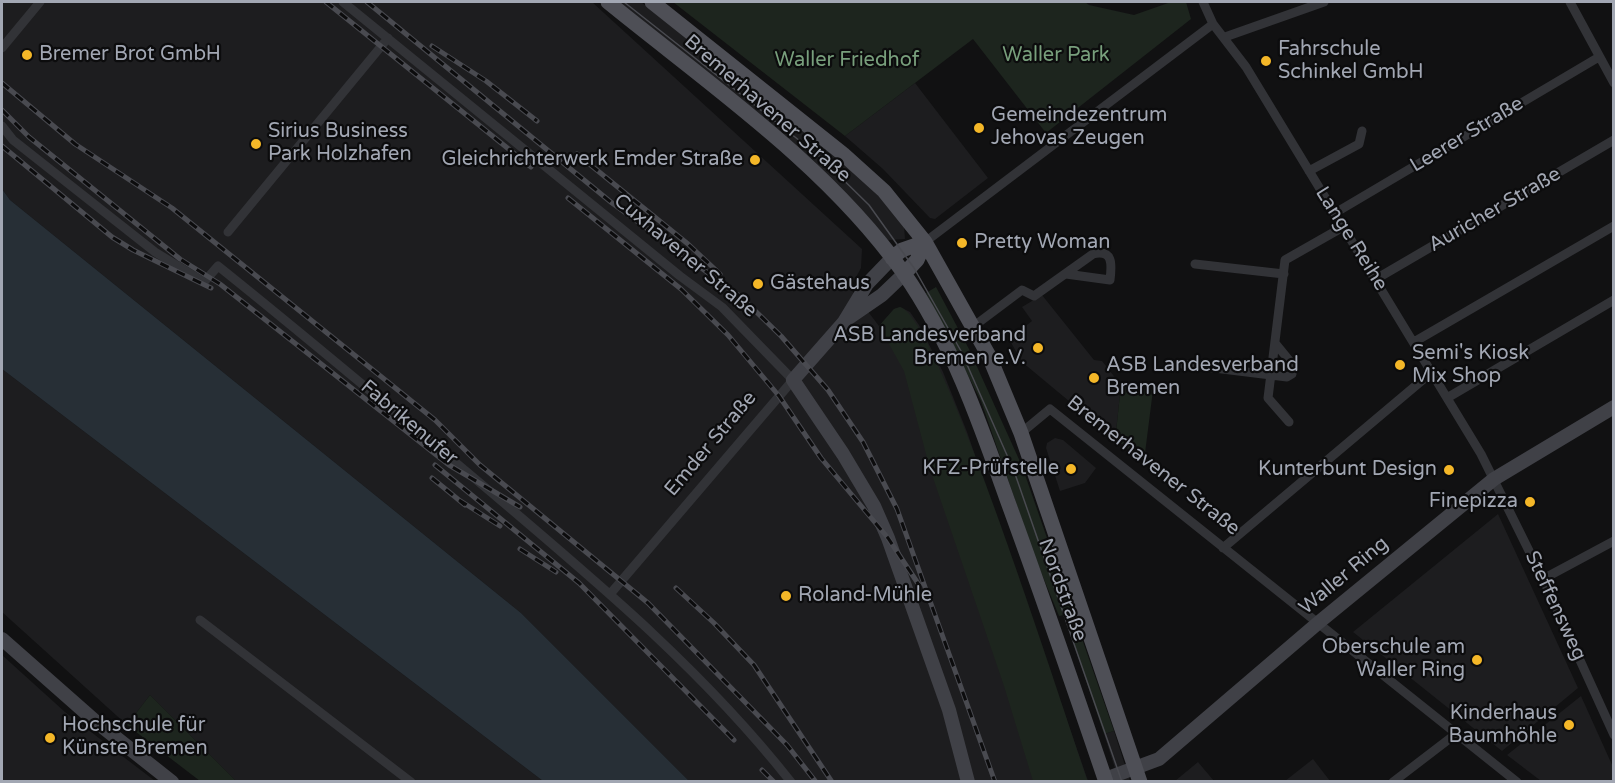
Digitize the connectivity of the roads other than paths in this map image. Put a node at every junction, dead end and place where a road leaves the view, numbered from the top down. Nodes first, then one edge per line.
1 (40, 2) edge
2 (344, 2) edge
3 (608, 2) edge
4 (652, 2) edge
5 (1203, 2) edge
6 (1324, 2) edge
7 (1570, 2) edge
8 (1213, 24) junction
9 (1225, 37) junction
10 (388, 38) junction
11 (2, 48) edge
12 (1599, 57) junction
13 (1614, 83) edge
14 (2, 126) edge
15 (1362, 131) dead end
16 (1614, 140) edge
17 (1309, 171) junction
18 (1335, 213) junction
19 (1614, 226) edge
20 (1343, 227) junction
21 (228, 232) dead end
22 (925, 242) junction
23 (892, 258) junction
24 (1195, 264) dead end
25 (1066, 273) junction
26 (904, 274) junction
27 (1284, 274) junction
28 (1376, 279) junction
29 (1614, 300) edge
30 (844, 322) junction
31 (974, 326) junction
32 (1414, 342) junction
33 (1275, 343) junction
34 (1182, 364) dead end
35 (1432, 372) junction
36 (1271, 375) junction
37 (793, 380) junction
38 (1447, 398) junction
39 (1614, 407) edge
40 (976, 414) joint
41 (1289, 422) dead end
42 (1021, 434) junction
43 (1494, 479) junction
44 (1614, 541) edge
45 (1223, 548) junction
46 (1543, 579) junction
47 (611, 593) junction
48 (200, 620) dead end
49 (1318, 623) junction
50 (2, 639) edge
51 (1457, 733) junction
52 (1614, 735) edge
53 (1138, 775) edge
54 (1106, 780) edge
55 (1513, 780) edge
56 (172, 782) edge
57 (411, 782) edge
58 (791, 782) edge
59 (969, 782) edge
60 (1393, 782) edge

1 - 11 street
2 - 10 street, Cuxhavener Straße
3 - 23 main road, Bremerhavener Straße
4 - 22 main road, Bremerhavener Straße
5 - 8 street, Lange Reihe
6 - 9 street
7 - 12 street
8 - 9 street, Lange Reihe
8 - 22 street, Emder Straße
9 - 17 street, Lange Reihe
10 - 21 street
10 - 37 street, Cuxhavener Straße
12 - 13 street
12 - 18 street, Leerer Straße
14 - 47 street, Fabrikenufer
15 - 17 street
16 - 28 street, Auricher Straße
17 - 18 street, Lange Reihe
18 - 20 street, Lange Reihe
19 - 32 street
20 - 27 street
20 - 28 street, Lange Reihe
22 - 23 main road, Emder Straße
22 - 26 main road, Emder Straße
22 - 31 main road, Bremerhavener Straße
23 - 26 main road, Bremerhavener Straße
23 - 30 street, Emder Straße
24 - 27 street
25 - 25 street
25 - 31 street
26 - 30 street, Emder Straße
26 - 40 main road, Bremerhavener Straße
27 - 33 street
28 - 32 street, Lange Reihe
29 - 38 street
30 - 37 street, Emder Straße
31 - 42 main road, Bremerhavener Straße
32 - 35 street, Lange Reihe
33 - 36 street
33 - 36 street
34 - 36 street
35 - 38 street, Lange Reihe
35 - 45 street
36 - 41 street
37 - 47 street, Emder Straße
37 - 59 street, Cuxhavener Straße
38 - 43 street, Lange Reihe
39 - 43 street, Waller Ring
40 - 54 main road, Nordstraße
42 - 45 street, Bremerhavener Straße
42 - 53 main road, Nordstraße
43 - 46 street, Steffensweg
43 - 49 street, Waller Ring
44 - 46 street
45 - 49 street, Bremerhavener Straße
46 - 52 street, Steffensweg
47 - 58 street, Fabrikenufer
48 - 57 street
49 - 51 street, Bremerhavener Straße
49 - 53 street, Waller Ring
50 - 56 street
51 - 55 street, Bremerhavener Straße
51 - 60 street
53 - 54 street, Waller Ring

